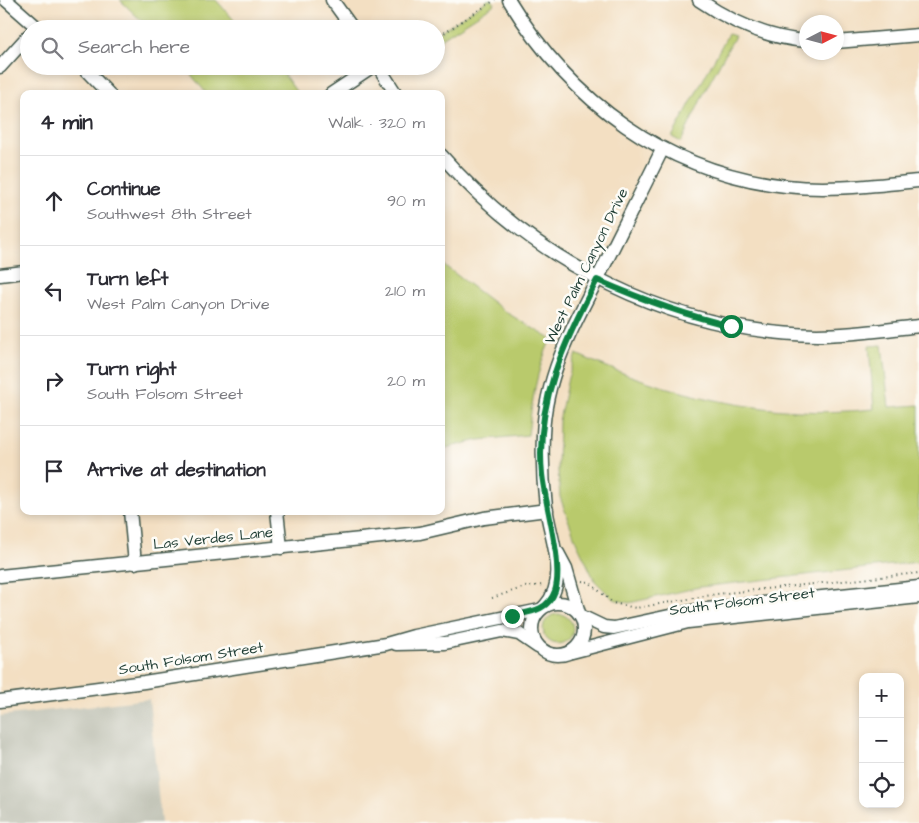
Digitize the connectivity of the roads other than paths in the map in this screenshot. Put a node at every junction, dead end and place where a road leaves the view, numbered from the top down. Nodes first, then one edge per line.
1 (6, 0) edge
2 (332, 0) edge
3 (509, 0) edge
4 (699, 0) edge
5 (25, 20) edge
6 (346, 20) edge
7 (919, 35) edge
8 (799, 40) edge
9 (844, 41) edge
10 (20, 46) edge
11 (0, 68) edge
12 (91, 75) edge
13 (359, 75) edge
14 (384, 75) edge
15 (105, 90) edge
16 (337, 90) edge
17 (393, 90) edge
18 (662, 150) junction
19 (445, 159) edge
20 (919, 181) edge
21 (20, 272) edge
22 (0, 275) edge
23 (597, 280) junction
24 (919, 326) edge
25 (547, 510) junction
26 (130, 515) edge
27 (277, 515) edge
28 (281, 548) junction
29 (556, 548) junction
30 (135, 563) junction
31 (0, 576) edge
32 (919, 586) edge
33 (919, 597) edge
34 (543, 608) junction
35 (580, 614) junction
36 (386, 644) junction
37 (538, 647) junction
38 (572, 652) junction
39 (0, 701) edge

1 - 5 street
2 - 6 street
3 - 18 street
4 - 8 street
7 - 9 street
10 - 11 street
12 - 15 street
13 - 16 street
14 - 17 street
18 - 20 street
18 - 23 street, West Palm Canyon Drive
19 - 23 street
21 - 22 street
23 - 24 street
23 - 25 street, West Palm Canyon Drive
25 - 28 street, Las Verdes Lane
25 - 29 street, West Palm Canyon Drive
26 - 30 street
27 - 28 street
28 - 30 street, Las Verdes Lane
29 - 34 street, West Palm Canyon Drive
29 - 35 street, West Palm Canyon Drive
30 - 31 street, Las Verdes Lane
32 - 35 street, South Folsom Street
33 - 38 street, South Folsom Street
34 - 35 street
34 - 36 street, South Folsom Street
34 - 37 street
35 - 38 street
36 - 37 street, South Folsom Street
36 - 39 street, South Folsom Street
37 - 38 street

